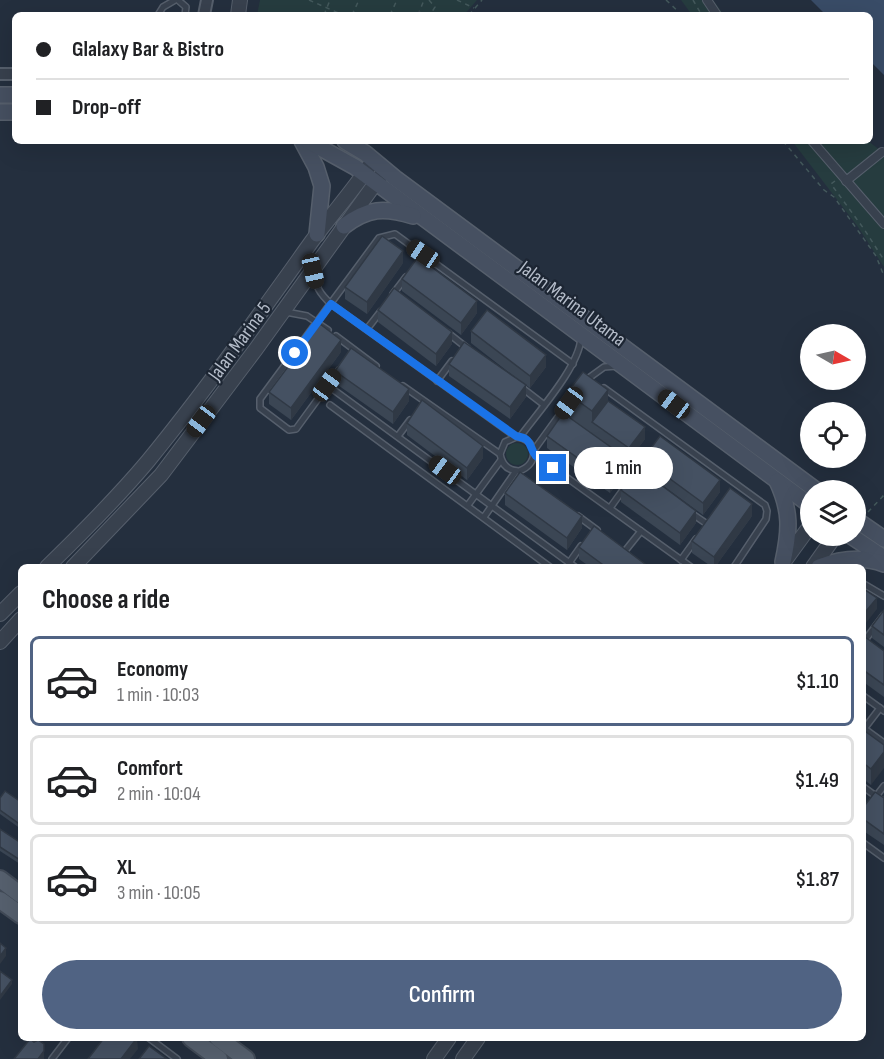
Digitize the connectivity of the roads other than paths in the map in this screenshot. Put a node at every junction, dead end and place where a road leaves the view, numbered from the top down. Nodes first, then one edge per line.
1 (177, 0) edge
2 (160, 12) edge
3 (185, 12) edge
4 (304, 144) edge
5 (313, 144) edge
6 (349, 144) edge
7 (815, 144) edge
8 (882, 152) dead end
9 (379, 165) junction
10 (844, 178) junction
11 (370, 179) junction
12 (422, 218) junction
13 (884, 224) edge
14 (344, 226) junction
15 (317, 234) junction
16 (423, 254) junction
17 (417, 262) edge
18 (411, 269) edge
19 (313, 271) junction
20 (394, 293) junction
21 (403, 300) edge
22 (331, 304) junction
23 (494, 305) junction
24 (284, 311) junction
25 (488, 313) edge
26 (318, 322) junction
27 (438, 326) edge
28 (368, 329) junction
29 (582, 334) junction
30 (470, 337) edge
31 (464, 345) junction
32 (354, 350) junction
33 (473, 352) edge
34 (347, 358) edge
35 (573, 364) junction
36 (622, 366) junction
37 (341, 367) edge
38 (380, 369) edge
39 (588, 377) junction
40 (437, 381) junction
41 (398, 382) edge
42 (517, 384) edge
43 (327, 385) junction
44 (582, 385) edge
45 (576, 392) edge
46 (424, 402) junction
47 (543, 404) junction
48 (330, 405) dead end
49 (559, 416) junction
50 (569, 423) edge
51 (665, 433) junction
52 (398, 436) junction
53 (518, 437) junction
54 (659, 440) edge
55 (534, 452) junction
56 (501, 457) junction
57 (617, 457) edge
58 (642, 464) edge
59 (518, 471) junction
60 (636, 471) junction
61 (529, 478) edge
62 (645, 478) edge
63 (803, 480) edge
64 (777, 481) junction
65 (736, 484) junction
66 (730, 492) edge
67 (476, 494) junction
68 (800, 498) edge
69 (468, 505) junction
70 (492, 505) junction
71 (610, 508) junction
72 (689, 511) edge
73 (576, 514) edge
74 (712, 516) edge
75 (484, 517) junction
76 (866, 520) edge
77 (707, 524) junction
78 (595, 528) junction
79 (641, 531) junction
80 (602, 534) edge
81 (884, 539) edge
82 (800, 540) edge
83 (618, 545) edge
84 (828, 546) edge
85 (866, 546) edge
86 (625, 551) junction
87 (632, 556) edge
88 (884, 558) edge
89 (681, 560) junction
90 (569, 563) joint
91 (50, 564) edge
92 (77, 564) edge
93 (546, 564) edge
94 (687, 564) edge
95 (736, 564) edge
96 (782, 564) edge
97 (783, 564) edge
98 (815, 564) edge
99 (830, 564) edge
100 (884, 564) edge
101 (866, 585) edge
102 (18, 596) edge
103 (884, 596) edge
104 (0, 614) edge
105 (884, 615) edge
106 (18, 622) edge
107 (866, 639) edge
108 (0, 642) edge
109 (866, 643) edge
110 (874, 647) edge
111 (866, 698) edge
112 (882, 709) edge
113 (866, 725) edge
114 (866, 730) edge
115 (884, 743) edge
116 (884, 786) edge
117 (866, 789) edge
118 (877, 796) junction
119 (884, 802) edge
120 (870, 806) edge
121 (866, 845) edge
122 (884, 858) edge
123 (0, 879) edge
124 (18, 893) edge
125 (0, 900) edge
126 (18, 913) edge
127 (66, 1041) edge
128 (153, 1041) edge
129 (195, 1041) edge
130 (223, 1041) edge
131 (447, 1041) edge
132 (476, 1041) edge
133 (155, 1043) junction
134 (149, 1051) edge
135 (52, 1059) edge
136 (177, 1059) edge
137 (219, 1059) edge
138 (246, 1059) edge
139 (434, 1059) edge
140 (463, 1059) edge

1 - 2 lane
1 - 3 lane
4 - 15 main road
5 - 11 main road, Jalan Marina Utama
6 - 9 main road, Jalan Marina Utama
7 - 10 street
8 - 10 street
9 - 11 street, Jalan Marina 5
9 - 63 main road, Jalan Marina Utama
10 - 13 street
11 - 12 main road, Jalan Marina Utama
11 - 14 street, Jalan Marina 5
11 - 15 street, Jalan Marina 5
12 - 14 main road
12 - 29 main road, Jalan Marina Utama
14 - 19 street, Jalan Marina 5
15 - 91 street, Jalan Marina 5
16 - 17 lane
16 - 22 lane
16 - 23 lane
18 - 20 lane
19 - 22 lane
19 - 24 street, Jalan Marina 5
20 - 21 lane
20 - 28 lane
22 - 26 lane
22 - 28 lane
23 - 25 lane
23 - 35 lane
24 - 26 lane
24 - 92 street, Jalan Marina 5
26 - 32 lane
26 - 43 lane
27 - 31 lane
28 - 40 lane
29 - 35 lane
29 - 36 main road, Jalan Marina Utama
30 - 31 lane
31 - 33 lane
31 - 40 lane
32 - 34 lane
32 - 38 lane
35 - 47 lane
36 - 39 lane
36 - 64 main road, Jalan Marina Utama
37 - 43 lane
39 - 44 lane
39 - 51 lane
40 - 53 lane
41 - 46 lane
42 - 47 lane
43 - 52 lane
45 - 49 lane
46 - 52 lane
46 - 56 lane
47 - 53 lane
48 - 69 lane
49 - 50 lane
49 - 55 lane
51 - 54 lane
51 - 65 lane
52 - 67 lane
53 - 55 lane
53 - 56 lane
55 - 59 lane
55 - 71 lane
56 - 59 lane
56 - 67 lane
57 - 60 lane
58 - 60 lane
59 - 61 lane
59 - 70 lane
60 - 62 lane
60 - 71 lane
64 - 68 main road, Jalan Marina Utama
64 - 96 main road
65 - 66 lane
65 - 95 lane
67 - 69 lane
67 - 70 lane
69 - 75 lane
70 - 75 lane
70 - 90 lane
71 - 79 lane
72 - 77 lane
73 - 78 lane
74 - 77 lane
75 - 93 lane
76 - 81 main road
77 - 89 lane
78 - 80 lane
78 - 90 lane
79 - 86 lane
79 - 89 lane
82 - 97 street
83 - 86 lane
84 - 98 street
85 - 88 main road
86 - 87 lane
89 - 94 lane
99 - 100 main road
101 - 103 lane
102 - 104 street
105 - 107 lane
106 - 108 street
109 - 110 lane
111 - 112 lane
112 - 113 lane
114 - 115 lane
116 - 118 lane
117 - 118 lane
118 - 119 lane
118 - 120 lane
121 - 122 lane
123 - 124 main road
125 - 126 main road
127 - 135 lane
128 - 133 lane
129 - 137 main road
130 - 138 main road
131 - 139 street
132 - 140 street
133 - 134 lane
133 - 136 lane

